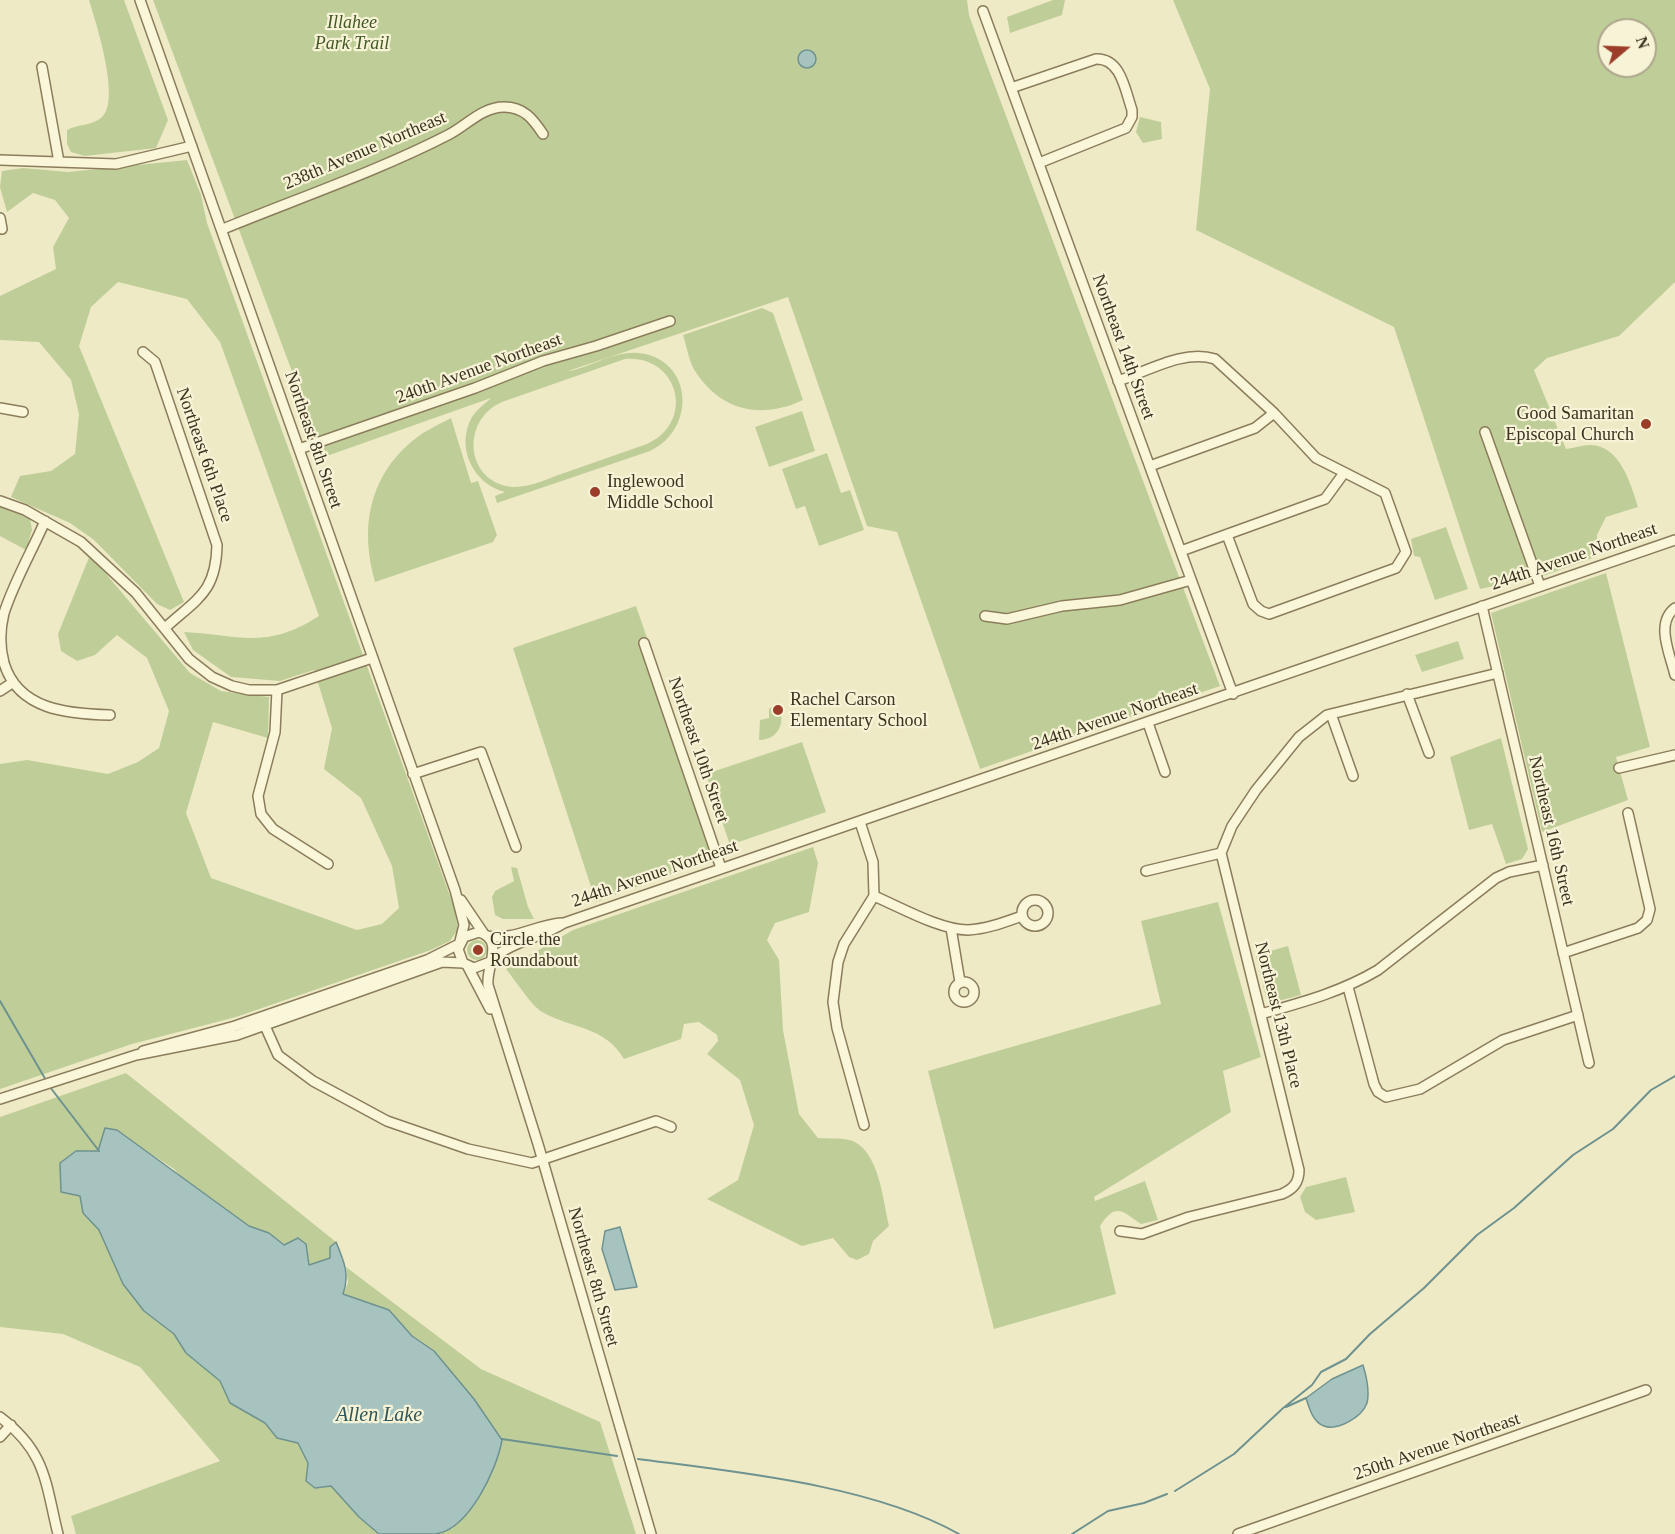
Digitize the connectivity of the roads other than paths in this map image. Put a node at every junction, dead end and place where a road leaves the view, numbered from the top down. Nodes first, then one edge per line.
1 (140, 0) edge
2 (983, 11) dead end
3 (42, 67) dead end
4 (1011, 88) junction
5 (543, 134) dead end
6 (192, 146) junction
7 (0, 160) edge
8 (58, 162) junction
9 (1039, 163) junction
10 (0, 218) edge
11 (2, 229) dead end
12 (223, 229) junction
13 (670, 321) dead end
14 (143, 352) dead end
15 (1118, 381) junction
16 (0, 408) edge
17 (23, 412) dead end
18 (1274, 413) junction
19 (1485, 432) dead end
20 (299, 449) junction
21 (1149, 466) junction
22 (1344, 473) junction
23 (0, 501) edge
24 (45, 521) junction
25 (1227, 535) junction
26 (1675, 540) edge
27 (1181, 551) junction
28 (1191, 580) junction
29 (1540, 586) junction
30 (1482, 606) junction
31 (1671, 611) edge
32 (985, 616) dead end
33 (166, 627) junction
34 (644, 643) dead end
35 (372, 658) junction
36 (1498, 673) junction
37 (1675, 675) edge
38 (12, 683) junction
39 (277, 690) junction
40 (0, 692) edge
41 (1233, 694) junction
42 (1407, 694) junction
43 (1332, 714) junction
44 (110, 715) dead end
45 (1148, 723) junction
46 (1429, 753) dead end
47 (1675, 755) edge
48 (1619, 768) dead end
49 (1165, 772) dead end
50 (413, 774) junction
51 (1353, 776) dead end
52 (1628, 813) dead end
53 (860, 822) junction
54 (516, 847) dead end
55 (1221, 853) junction
56 (328, 864) dead end
57 (1542, 864) junction
58 (721, 868) junction
59 (1146, 871) dead end
60 (455, 890) junction
61 (874, 896) junction
62 (1022, 916) dead end
63 (564, 923) junction
64 (951, 928) junction
65 (486, 935) junction
66 (460, 943) junction
67 (1563, 953) junction
68 (491, 960) junction
69 (465, 965) junction
70 (960, 982) dead end
71 (1348, 987) junction
72 (1261, 1014) junction
73 (1578, 1015) junction
74 (263, 1021) junction
75 (502, 1029) junction
76 (1589, 1063) dead end
77 (0, 1099) edge
78 (864, 1125) dead end
79 (671, 1127) dead end
80 (542, 1160) junction
81 (1120, 1231) dead end
82 (1646, 1390) dead end
83 (0, 1416) edge
84 (11, 1425) junction
85 (0, 1437) edge
86 (58, 1534) edge
87 (651, 1534) edge
88 (1238, 1534) edge

1 - 6 street, Northeast 8th Street
2 - 4 street, Northeast 14th Street
3 - 8 street
4 - 9 street, Northeast 14th Street
4 - 9 street
5 - 12 street, 238th Avenue Northeast
6 - 8 street
6 - 12 street, Northeast 8th Street
7 - 8 street
9 - 15 street, Northeast 14th Street
10 - 11 street
12 - 20 street, Northeast 8th Street
13 - 20 street, 240th Avenue Northeast
14 - 33 street, Northeast 6th Place
15 - 18 street
15 - 21 street, Northeast 14th Street
16 - 17 street
18 - 21 street
18 - 22 street
19 - 29 street
20 - 35 street, Northeast 8th Street
21 - 27 street, Northeast 14th Street
22 - 25 street
22 - 25 street
23 - 24 street
24 - 33 street
24 - 38 street
25 - 27 street
26 - 29 street, 244th Avenue Northeast
27 - 28 street, Northeast 14th Street
28 - 32 street
28 - 41 street, Northeast 14th Street
29 - 30 street, 244th Avenue Northeast
30 - 36 street, Northeast 16th Street
30 - 41 street, 244th Avenue Northeast
31 - 37 street
33 - 39 street
34 - 58 street, Northeast 10th Street
35 - 39 street
35 - 50 street, Northeast 8th Street
36 - 42 street
36 - 57 street, Northeast 16th Street
38 - 40 street
38 - 44 street
39 - 56 street
41 - 45 street, 244th Avenue Northeast
42 - 43 street
42 - 46 street
43 - 51 street
43 - 55 street
45 - 49 street
45 - 53 street, 244th Avenue Northeast
47 - 48 street
50 - 54 street
50 - 60 street, Northeast 8th Street
52 - 67 street
53 - 58 street, 244th Avenue Northeast
53 - 61 street
55 - 59 street
55 - 72 street, Northeast 13th Place
57 - 67 street, Northeast 16th Street
57 - 71 street
58 - 63 street, 244th Avenue Northeast
60 - 65 street, Northeast 8th Street
60 - 66 street, Northeast 8th Street
61 - 64 street
61 - 78 street
62 - 64 street
63 - 65 street, 244th Avenue Northeast
63 - 68 street, 244th Avenue Northeast
64 - 70 street
65 - 66 street
65 - 68 street
66 - 69 street
66 - 74 street
67 - 73 street, Northeast 16th Street
68 - 69 street
68 - 75 street, Northeast 8th Street
69 - 74 street
69 - 75 street, Northeast 8th Street
71 - 72 street
71 - 73 street
72 - 81 street, Northeast 13th Place
73 - 76 street, Northeast 16th Street
74 - 77 street
74 - 80 street
75 - 80 street, Northeast 8th Street
79 - 80 street
80 - 87 street, Northeast 8th Street
82 - 88 street, 250th Avenue Northeast
83 - 84 street
84 - 85 street
84 - 86 street

